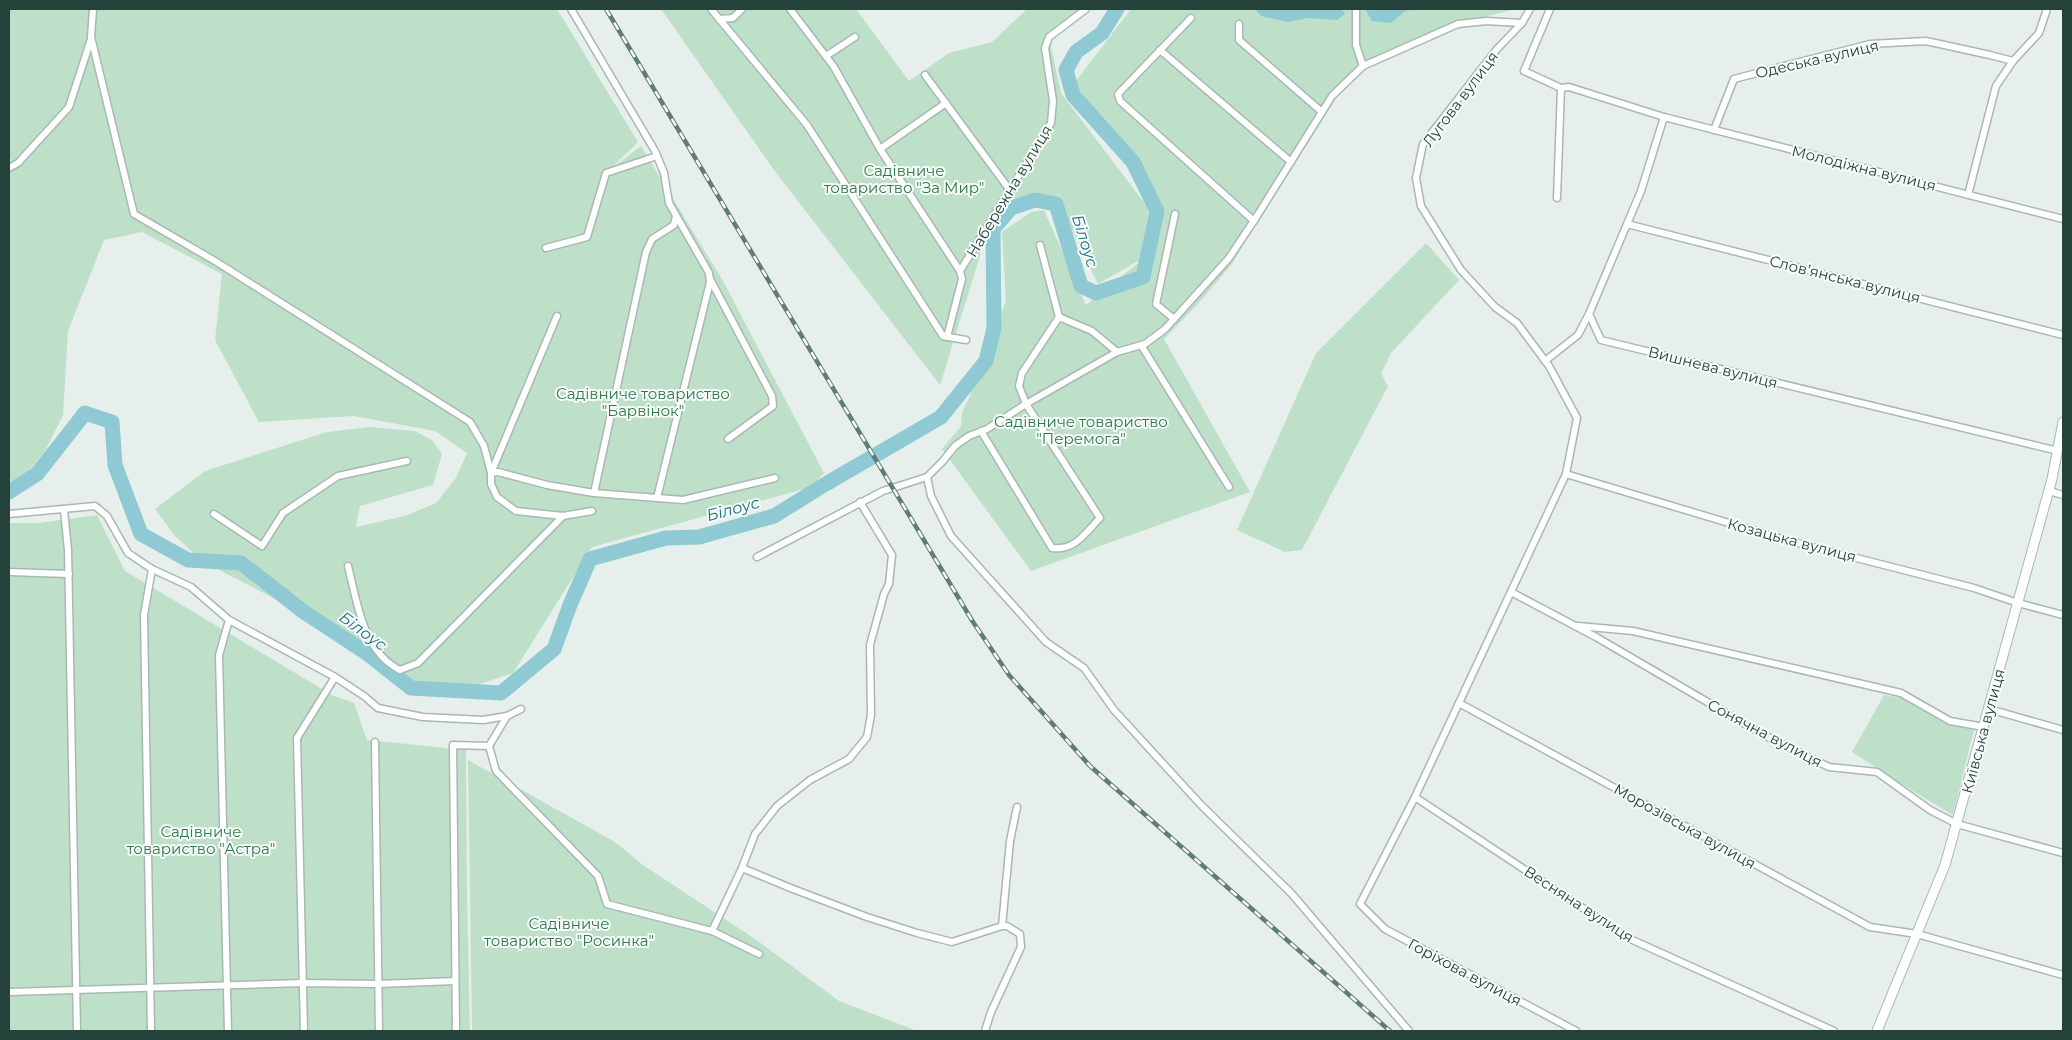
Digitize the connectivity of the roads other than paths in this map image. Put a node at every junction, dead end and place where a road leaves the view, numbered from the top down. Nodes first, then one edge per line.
1 (93, 9) edge
2 (571, 9) edge
3 (711, 9) edge
4 (742, 9) edge
5 (790, 9) edge
6 (1086, 9) edge
7 (1356, 9) edge
8 (1530, 9) edge
9 (1550, 9) edge
10 (2047, 9) edge
11 (1191, 18) dead end
12 (719, 19) junction
13 (1522, 23) junction
14 (1239, 24) dead end
15 (91, 37) junction
16 (855, 37) dead end
17 (1160, 50) junction
18 (826, 56) junction
19 (2013, 62) junction
20 (1363, 66) junction
21 (925, 74) dead end
22 (1561, 88) junction
23 (946, 103) junction
24 (1322, 112) junction
25 (1664, 118) junction
26 (1714, 130) junction
27 (880, 148) junction
28 (657, 156) junction
29 (1291, 162) junction
30 (9, 168) edge
31 (1009, 189) junction
32 (1968, 195) junction
33 (1557, 198) dead end
34 (1175, 214) dead end
35 (676, 216) junction
36 (2063, 219) edge
37 (1254, 221) junction
38 (1627, 224) junction
39 (1040, 245) dead end
40 (546, 248) dead end
41 (960, 271) junction
42 (710, 279) junction
43 (1589, 314) junction
44 (557, 316) dead end
45 (1059, 317) junction
46 (1174, 319) junction
47 (2063, 335) edge
48 (947, 337) junction
49 (966, 340) dead end
50 (1141, 345) junction
51 (1117, 352) junction
52 (1545, 361) junction
53 (1026, 404) junction
54 (2063, 422) edge
55 (982, 431) junction
56 (728, 439) dead end
57 (2058, 451) junction
58 (407, 461) dead end
59 (491, 473) junction
60 (1566, 474) junction
61 (927, 477) junction
62 (775, 478) dead end
63 (1229, 487) dead end
64 (2049, 492) junction
65 (594, 493) junction
66 (2063, 495) edge
67 (657, 498) junction
68 (860, 502) junction
69 (64, 510) junction
70 (592, 511) dead end
71 (9, 514) edge
72 (214, 514) dead end
73 (563, 516) junction
74 (757, 557) dead end
75 (348, 566) dead end
76 (152, 569) junction
77 (9, 572) edge
78 (69, 574) junction
79 (1511, 592) junction
80 (2018, 603) junction
81 (2063, 615) edge
82 (229, 620) junction
83 (1576, 626) junction
84 (335, 677) junction
85 (1459, 703) junction
86 (521, 709) dead end
87 (1989, 709) junction
88 (507, 716) junction
89 (1984, 727) junction
90 (2063, 730) edge
91 (375, 742) dead end
92 (489, 746) junction
93 (1415, 797) junction
94 (1017, 807) dead end
95 (1957, 824) junction
96 (2063, 853) edge
97 (742, 868) junction
98 (1360, 904) joint
99 (1002, 926) junction
100 (712, 931) junction
101 (1917, 934) junction
102 (759, 954) dead end
103 (2063, 975) edge
104 (456, 981) junction
105 (303, 983) junction
106 (378, 984) junction
107 (227, 986) junction
108 (150, 988) junction
109 (76, 991) junction
110 (9, 992) edge
111 (77, 1031) edge
112 (151, 1031) edge
113 (228, 1031) edge
114 (304, 1031) edge
115 (379, 1031) edge
116 (456, 1031) edge
117 (985, 1031) edge
118 (1410, 1031) edge
119 (1576, 1031) edge
120 (1834, 1031) edge
121 (1878, 1031) edge

1 - 15 street
2 - 28 street
3 - 12 street
4 - 12 street
5 - 18 street
6 - 31 street, Набережна вулиця
7 - 20 street
8 - 13 street, Лугова вулиця
9 - 22 street, Молодіжна вулиця
10 - 19 street
11 - 17 street
12 - 48 street
13 - 20 street
13 - 52 street, Лугова вулиця
14 - 24 street
15 - 30 street
15 - 59 street
16 - 18 street
17 - 29 street
17 - 37 street
18 - 27 street
19 - 26 street, Одеська вулиця
19 - 32 street
20 - 24 street
21 - 23 street
22 - 25 street, Молодіжна вулиця
22 - 33 street
23 - 27 street
23 - 31 street
24 - 29 street
25 - 26 street, Молодіжна вулиця
25 - 38 street
26 - 32 street, Молодіжна вулиця
27 - 41 street
28 - 35 street
28 - 40 street
29 - 37 street
31 - 41 street, Набережна вулиця
32 - 36 street, Молодіжна вулиця
34 - 46 street
35 - 42 street
35 - 65 street
37 - 46 street
38 - 43 street
38 - 47 street, Словʼянська вулиця
39 - 45 street
41 - 48 street
42 - 56 street
42 - 67 street
43 - 52 street
43 - 57 street, Вишнева вулиця
44 - 59 street
45 - 51 street
45 - 53 street
46 - 50 street
48 - 49 street
50 - 51 street
50 - 63 street
51 - 53 street
52 - 60 street, Лугова вулиця
53 - 55 street
53 - 55 street
54 - 57 main road, Київська вулиця
55 - 61 street
57 - 64 main road, Київська вулиця
58 - 72 street
59 - 65 street
59 - 73 street
60 - 79 street, Лугова вулиця
60 - 80 street, Козацька вулиця
61 - 68 street
61 - 118 street
62 - 67 street
64 - 66 street
64 - 80 main road, Київська вулиця
65 - 67 street
68 - 74 street
68 - 97 street
69 - 71 street
69 - 76 street
69 - 78 street
70 - 73 street
73 - 75 street
76 - 82 street
76 - 108 street
77 - 78 street
78 - 109 street
79 - 83 street, Сонячна вулиця
79 - 85 street, Лугова вулиця
80 - 81 street, Козацька вулиця
80 - 87 main road, Київська вулиця
82 - 84 street
82 - 107 street
83 - 89 street, Сонячна вулиця
83 - 95 street, Сонячна вулиця
84 - 88 street
84 - 105 street
85 - 93 street, Лугова вулиця
85 - 101 street, Морозівська вулиця
86 - 88 street
87 - 89 main road, Київська вулиця
87 - 90 street
88 - 92 street
89 - 95 main road, Київська вулиця
91 - 106 street
92 - 100 street
92 - 104 street
93 - 98 street, Лугова вулиця
93 - 120 street, Весняна вулиця
94 - 99 street
95 - 96 street, Сонячна вулиця
95 - 101 main road, Київська вулиця
97 - 99 street
97 - 100 street
98 - 119 street, Горіхова вулиця
99 - 117 street
100 - 102 street
101 - 103 street, Морозівська вулиця
101 - 121 main road, Київська вулиця
104 - 106 street
104 - 116 street
105 - 106 street
105 - 107 street
105 - 114 street
106 - 115 street
107 - 108 street
107 - 113 street
108 - 109 street
108 - 112 street
109 - 110 street
109 - 111 street

